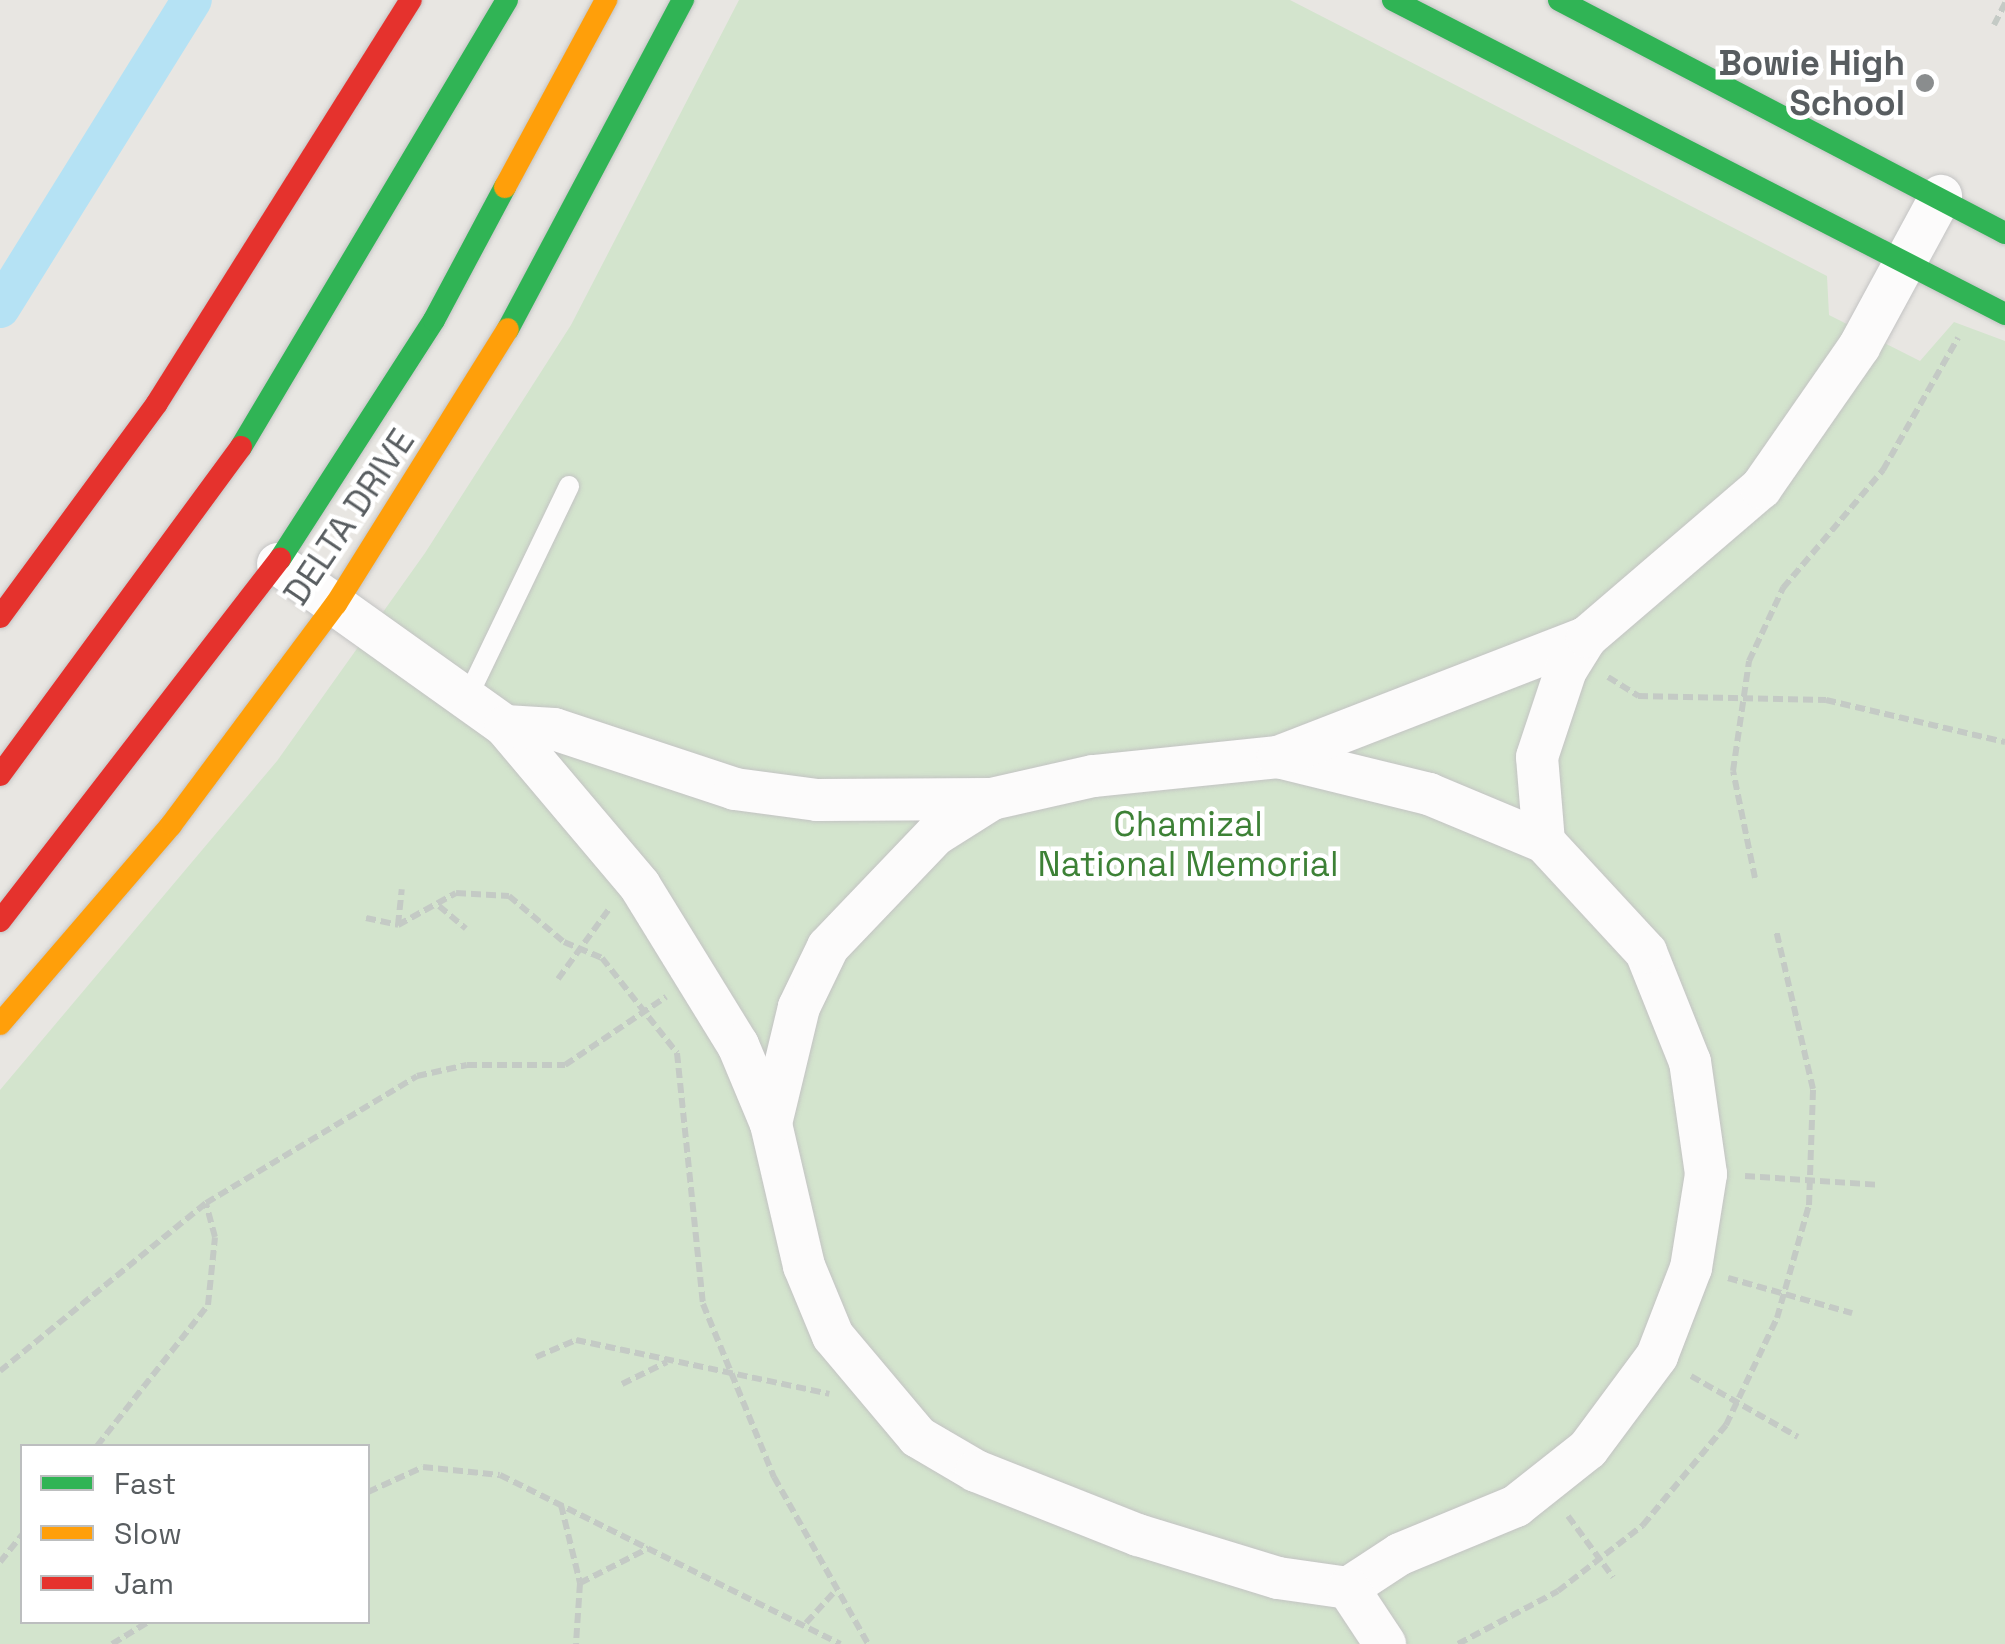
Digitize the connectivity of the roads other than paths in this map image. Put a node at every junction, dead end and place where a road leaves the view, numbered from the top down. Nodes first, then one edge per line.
1 (412, 0) edge
2 (507, 0) edge
3 (606, 0) edge
4 (683, 0) edge
5 (1394, 0) edge
6 (1559, 0) edge
7 (1941, 196) junction
8 (2005, 233) edge
9 (1902, 264) junction
10 (2005, 314) edge
11 (569, 486) dead end
12 (278, 564) junction
13 (336, 604) junction
14 (0, 617) edge
15 (1587, 637) junction
16 (468, 696) junction
17 (504, 726) junction
18 (1278, 757) junction
19 (0, 776) edge
20 (992, 799) junction
21 (1544, 842) junction
22 (0, 921) edge
23 (0, 1024) edge
24 (771, 1124) junction
25 (1348, 1588) junction
26 (1385, 1644) edge

1 - 14 main road
2 - 19 main road
3 - 12 main road, DELTA DRIVE
4 - 13 main road, DELTA DRIVE
5 - 9 main road
6 - 7 main road
7 - 8 main road
7 - 9 street
9 - 10 main road
9 - 15 street
11 - 16 lane
12 - 13 street
12 - 22 main road, DELTA DRIVE
13 - 16 street
13 - 23 main road, DELTA DRIVE
15 - 18 street
15 - 21 street
16 - 17 street
17 - 20 street
17 - 24 street
18 - 20 street
18 - 21 street
20 - 24 street
21 - 25 street
24 - 25 street
25 - 26 street

